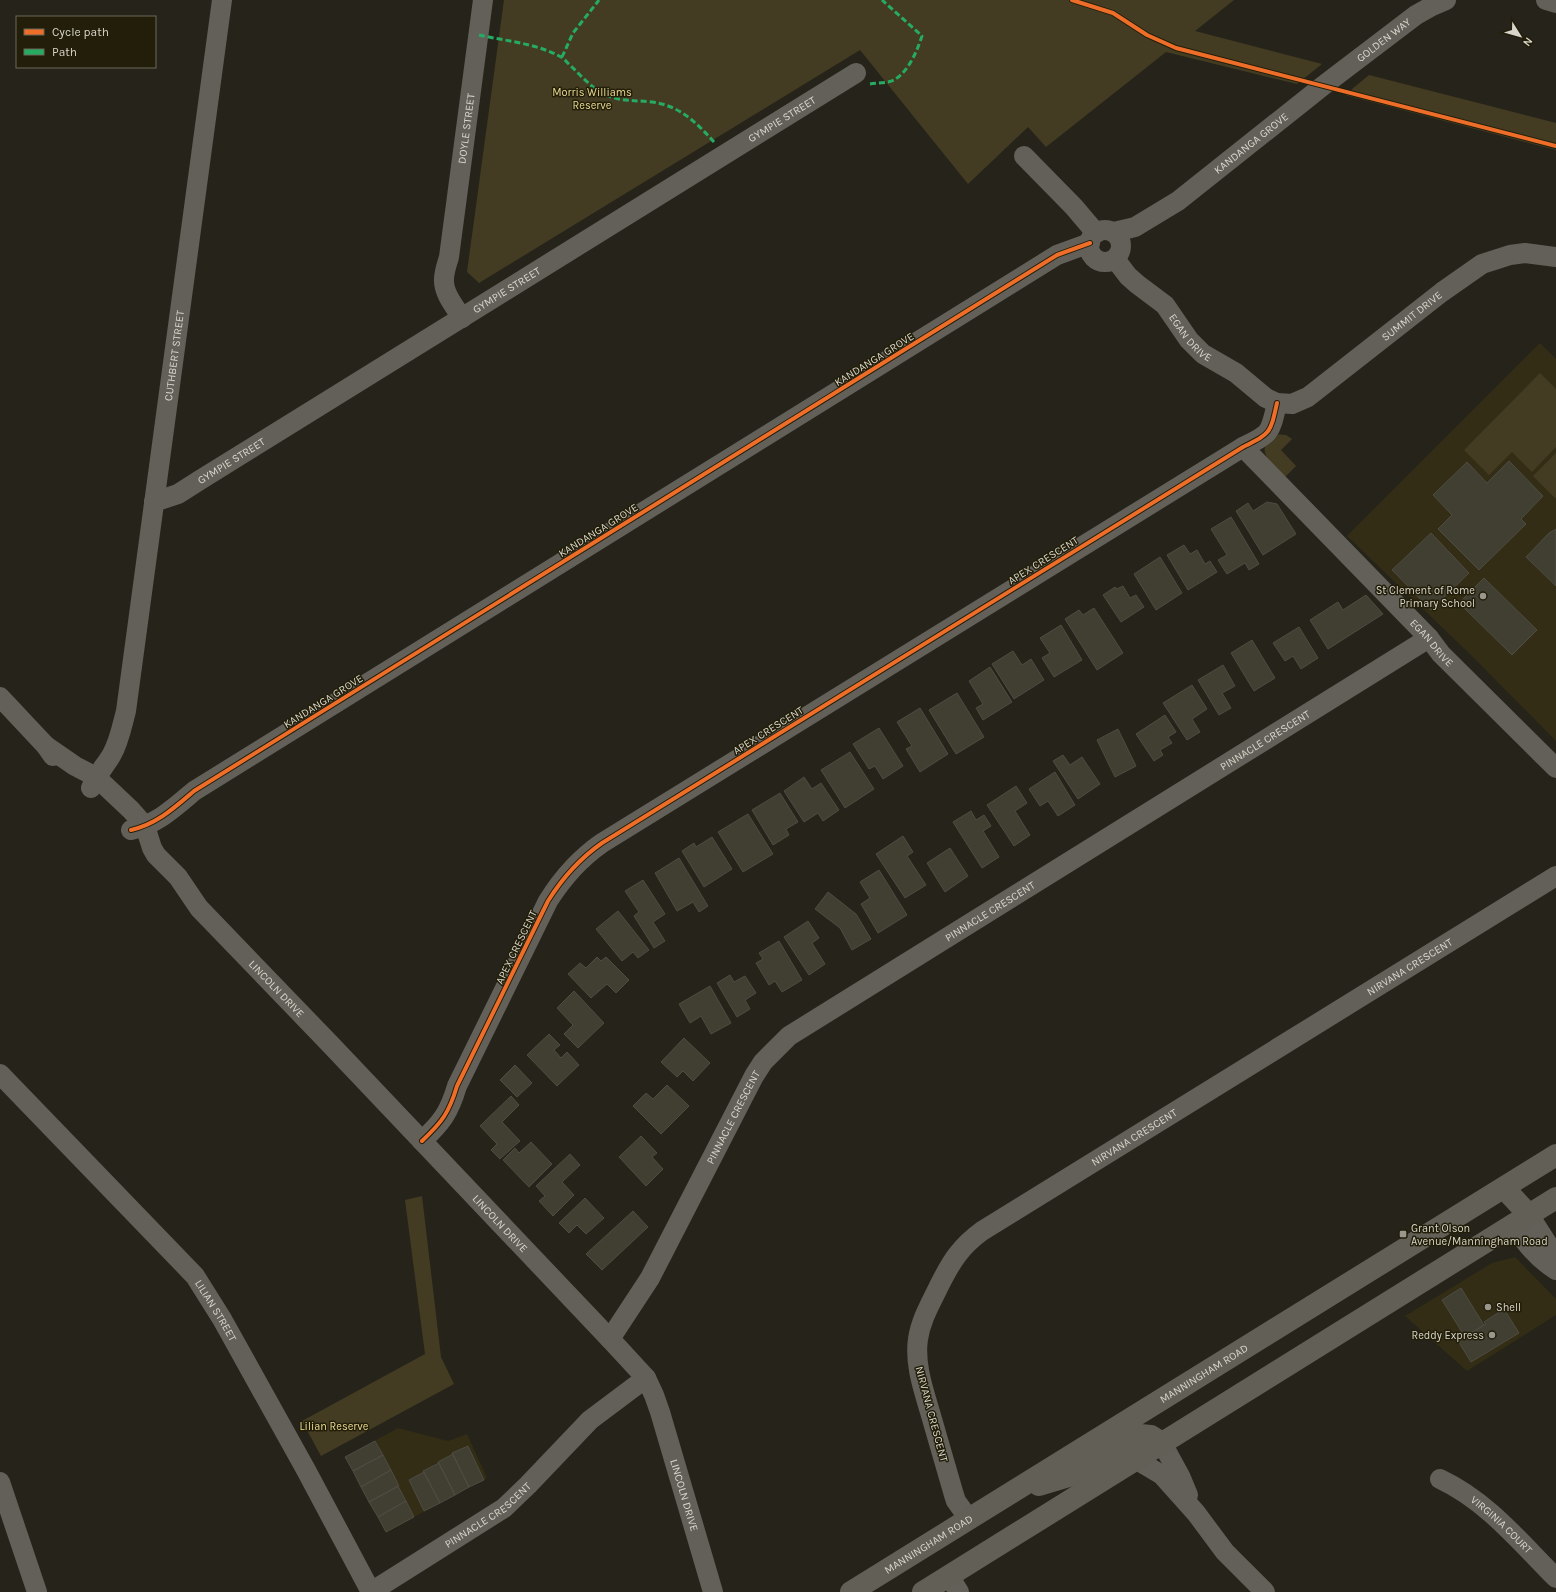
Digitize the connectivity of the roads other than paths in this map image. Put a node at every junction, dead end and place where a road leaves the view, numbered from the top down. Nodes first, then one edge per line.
1 (222, 0) edge
2 (483, 0) edge
3 (1446, 0) edge
4 (856, 74) dead end
5 (1324, 85) joint
6 (1024, 156) dead end
7 (1105, 246) junction
8 (1556, 257) edge
9 (468, 315) junction
10 (1277, 403) junction
11 (1243, 447) junction
12 (154, 502) junction
13 (1428, 638) junction
14 (0, 697) edge
15 (1556, 768) edge
16 (96, 783) junction
17 (139, 825) junction
18 (1556, 876) edge
19 (0, 1074) edge
20 (417, 1136) junction
21 (1556, 1155) edge
22 (1504, 1188) junction
23 (1556, 1198) edge
24 (1521, 1220) junction
25 (1556, 1257) edge
26 (1556, 1270) edge
27 (616, 1344) junction
28 (641, 1373) junction
29 (1162, 1443) junction
30 (1135, 1459) junction
31 (1440, 1479) dead end
32 (0, 1482) edge
33 (1009, 1495) junction
34 (1196, 1514) junction
35 (969, 1519) junction
36 (1556, 1578) edge
37 (954, 1584) edge
38 (37, 1592) edge
39 (371, 1592) edge
40 (713, 1592) edge
41 (851, 1592) edge
42 (923, 1592) edge
43 (1265, 1592) edge

1 - 12 street, CUTHBERT STREET
2 - 9 street, DOYLE STREET
3 - 5 street, GOLDEN WAY
4 - 9 street, GYMPIE STREET
5 - 7 street, KANDANGA GROVE
6 - 7 street, EGAN DRIVE
7 - 10 street, EGAN DRIVE
7 - 17 street, KANDANGA GROVE
8 - 10 street, SUMMIT DRIVE
9 - 12 street, GYMPIE STREET
10 - 11 street
11 - 13 street, EGAN DRIVE
11 - 20 street, APEX CRESCENT
12 - 16 street, CUTHBERT STREET
13 - 15 street, EGAN DRIVE
13 - 27 street, PINNACLE CRESCENT
14 - 16 street, LINCOLN DRIVE
16 - 17 street, LINCOLN DRIVE
17 - 20 street, LINCOLN DRIVE
18 - 35 street, NIRVANA CRESCENT
19 - 39 street, LILIAN STREET
20 - 27 street, LINCOLN DRIVE
21 - 22 main road, MANNINGHAM ROAD
22 - 24 main road
22 - 33 main road, MANNINGHAM ROAD
23 - 24 main road
24 - 25 street
24 - 26 street
24 - 29 main road
27 - 28 street, LINCOLN DRIVE
28 - 39 street, PINNACLE CRESCENT
28 - 40 street, LINCOLN DRIVE
29 - 30 main road
29 - 33 main road
29 - 34 street
30 - 34 street
30 - 37 main road
31 - 36 street, VIRGINIA COURT
32 - 38 street
33 - 35 main road, MANNINGHAM ROAD
34 - 43 street
35 - 41 main road, MANNINGHAM ROAD
37 - 42 main road

